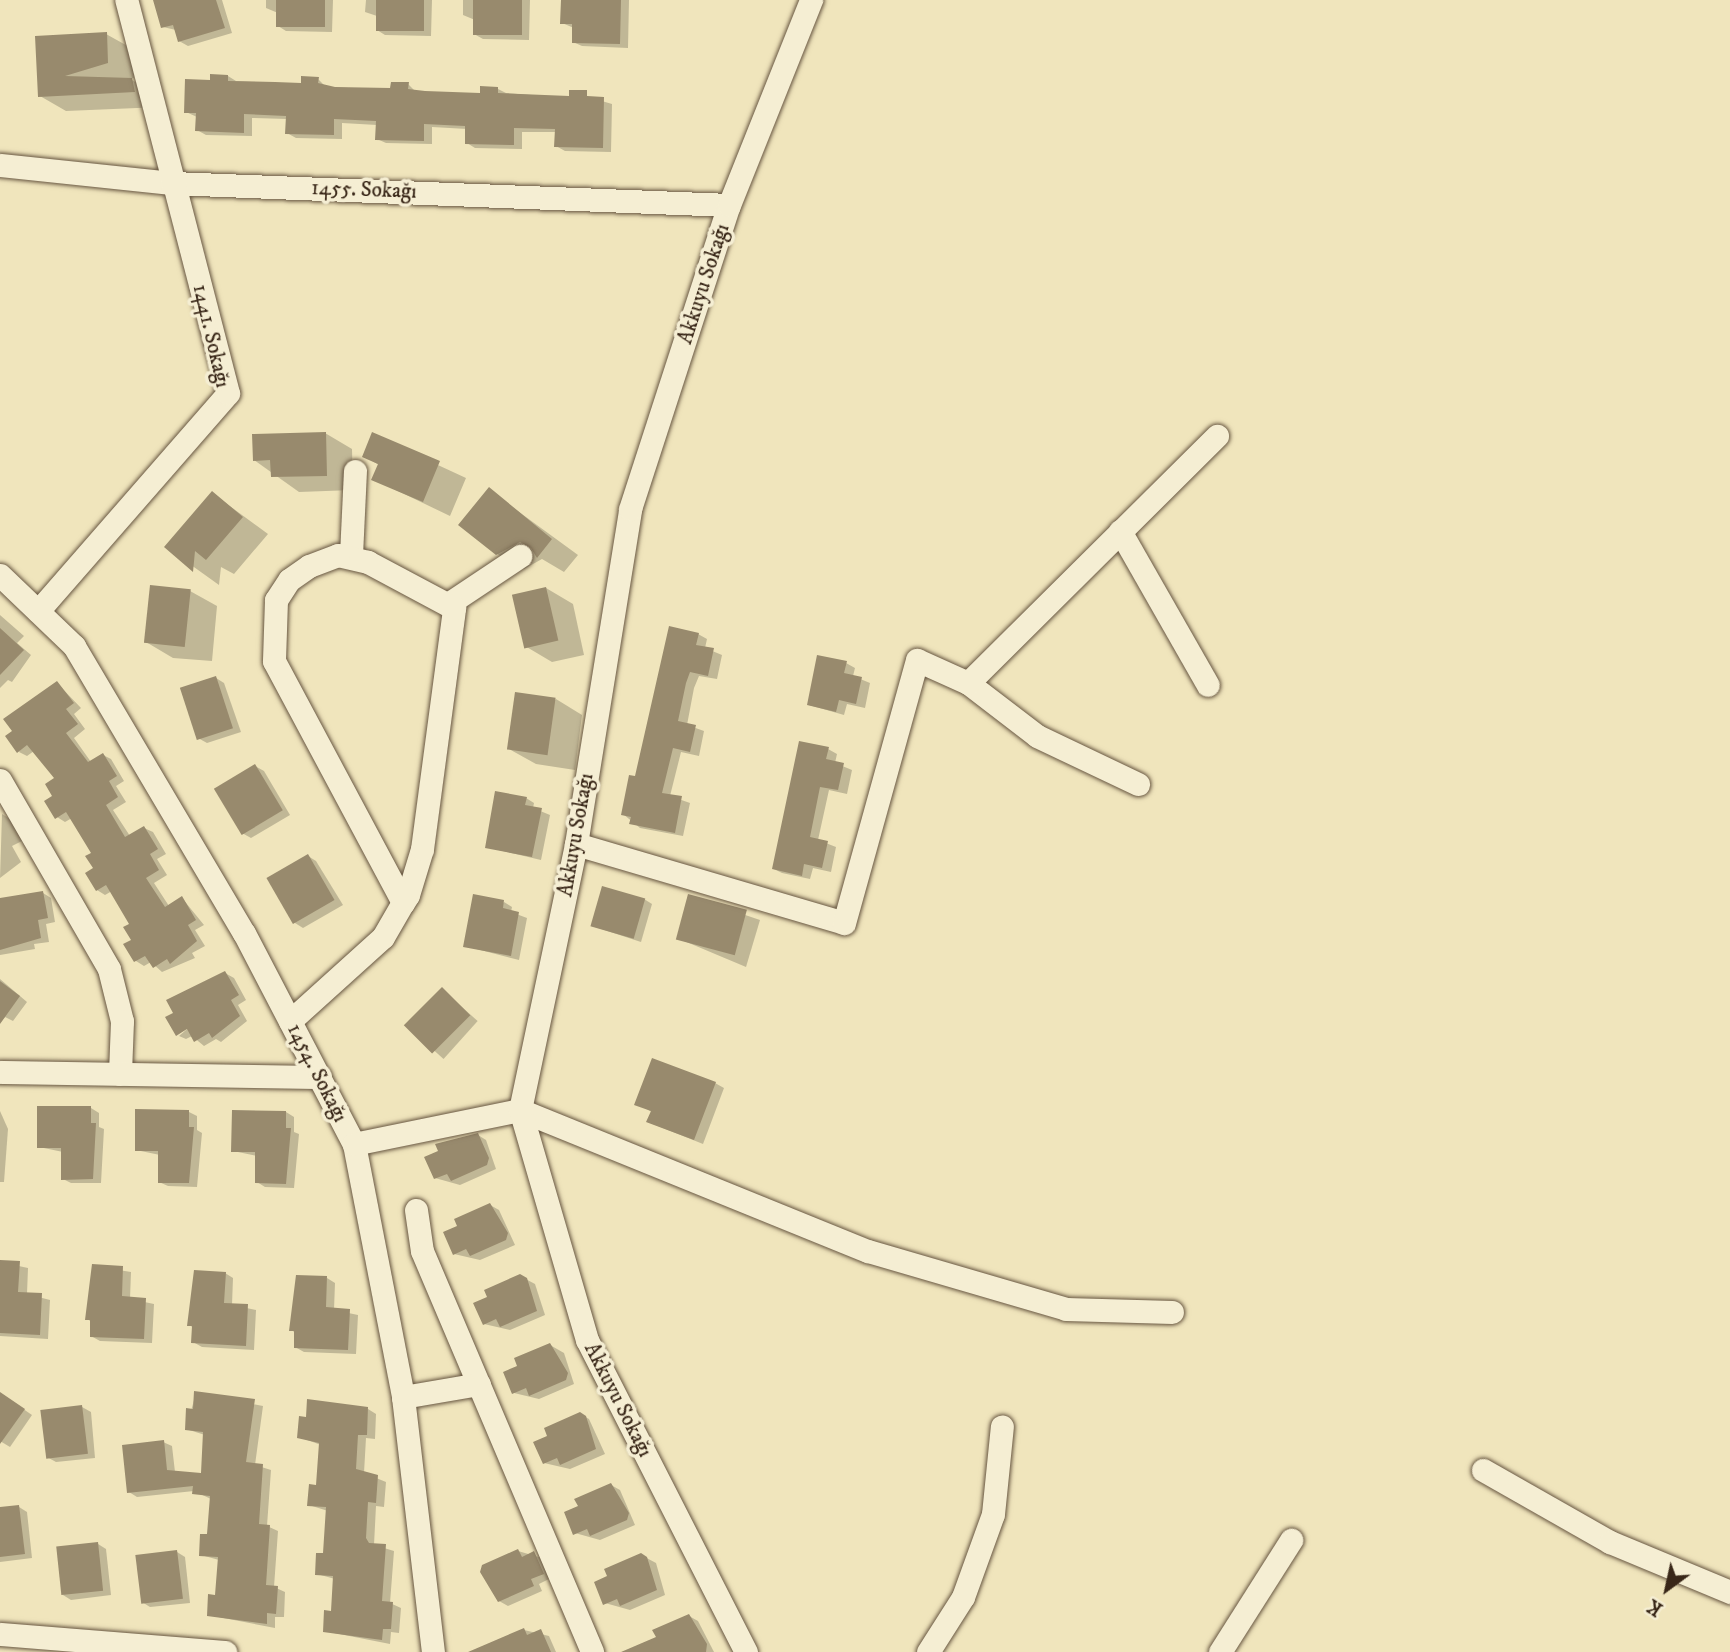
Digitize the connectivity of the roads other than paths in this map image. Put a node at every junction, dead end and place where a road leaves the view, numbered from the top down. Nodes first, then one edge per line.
1 (126, 0) edge
2 (811, 0) edge
3 (0, 165) edge
4 (172, 183) junction
5 (729, 205) junction
6 (1217, 436) dead end
7 (355, 471) dead end
8 (1121, 531) junction
9 (351, 555) junction
10 (520, 556) dead end
11 (0, 575) edge
12 (447, 604) junction
13 (38, 611) junction
14 (968, 683) junction
15 (1208, 685) dead end
16 (0, 780) edge
17 (1138, 784) dead end
18 (576, 844) junction
19 (403, 904) junction
20 (290, 1021) junction
21 (0, 1072) edge
22 (120, 1074) junction
23 (320, 1077) junction
24 (520, 1110) junction
25 (354, 1144) junction
26 (416, 1210) dead end
27 (1172, 1312) dead end
28 (479, 1384) junction
29 (403, 1397) junction
30 (1002, 1426) dead end
31 (1483, 1470) dead end
32 (1291, 1539) dead end
33 (1730, 1592) edge
34 (0, 1634) edge
35 (225, 1652) edge
36 (433, 1652) edge
37 (592, 1652) edge
38 (746, 1652) edge
39 (928, 1652) edge
40 (1220, 1652) edge

1 - 4 street, 1441. Sokağı
2 - 5 street, Akkuyu Sokağı
3 - 4 street, 1455. Sokağı
4 - 5 street, 1455. Sokağı
4 - 13 street, 1441. Sokağı
5 - 18 street, Akkuyu Sokağı
6 - 8 street
7 - 9 street
8 - 14 street
8 - 15 street
9 - 12 street
9 - 19 street
10 - 12 street
11 - 13 street, 1454. Sokağı
12 - 19 street
13 - 20 street, 1454. Sokağı
14 - 17 street
14 - 18 street
16 - 22 street
18 - 24 street, Akkuyu Sokağı
19 - 20 street
20 - 23 street, 1454. Sokağı
21 - 22 street
22 - 23 street
23 - 25 street, 1454. Sokağı
24 - 25 street
24 - 27 street
24 - 38 street, Akkuyu Sokağı
25 - 29 street, 1454. Sokağı
26 - 28 street
28 - 29 street
28 - 37 street
29 - 36 street, 1454. Sokağı
30 - 39 street
31 - 33 street
32 - 40 street
34 - 35 street

